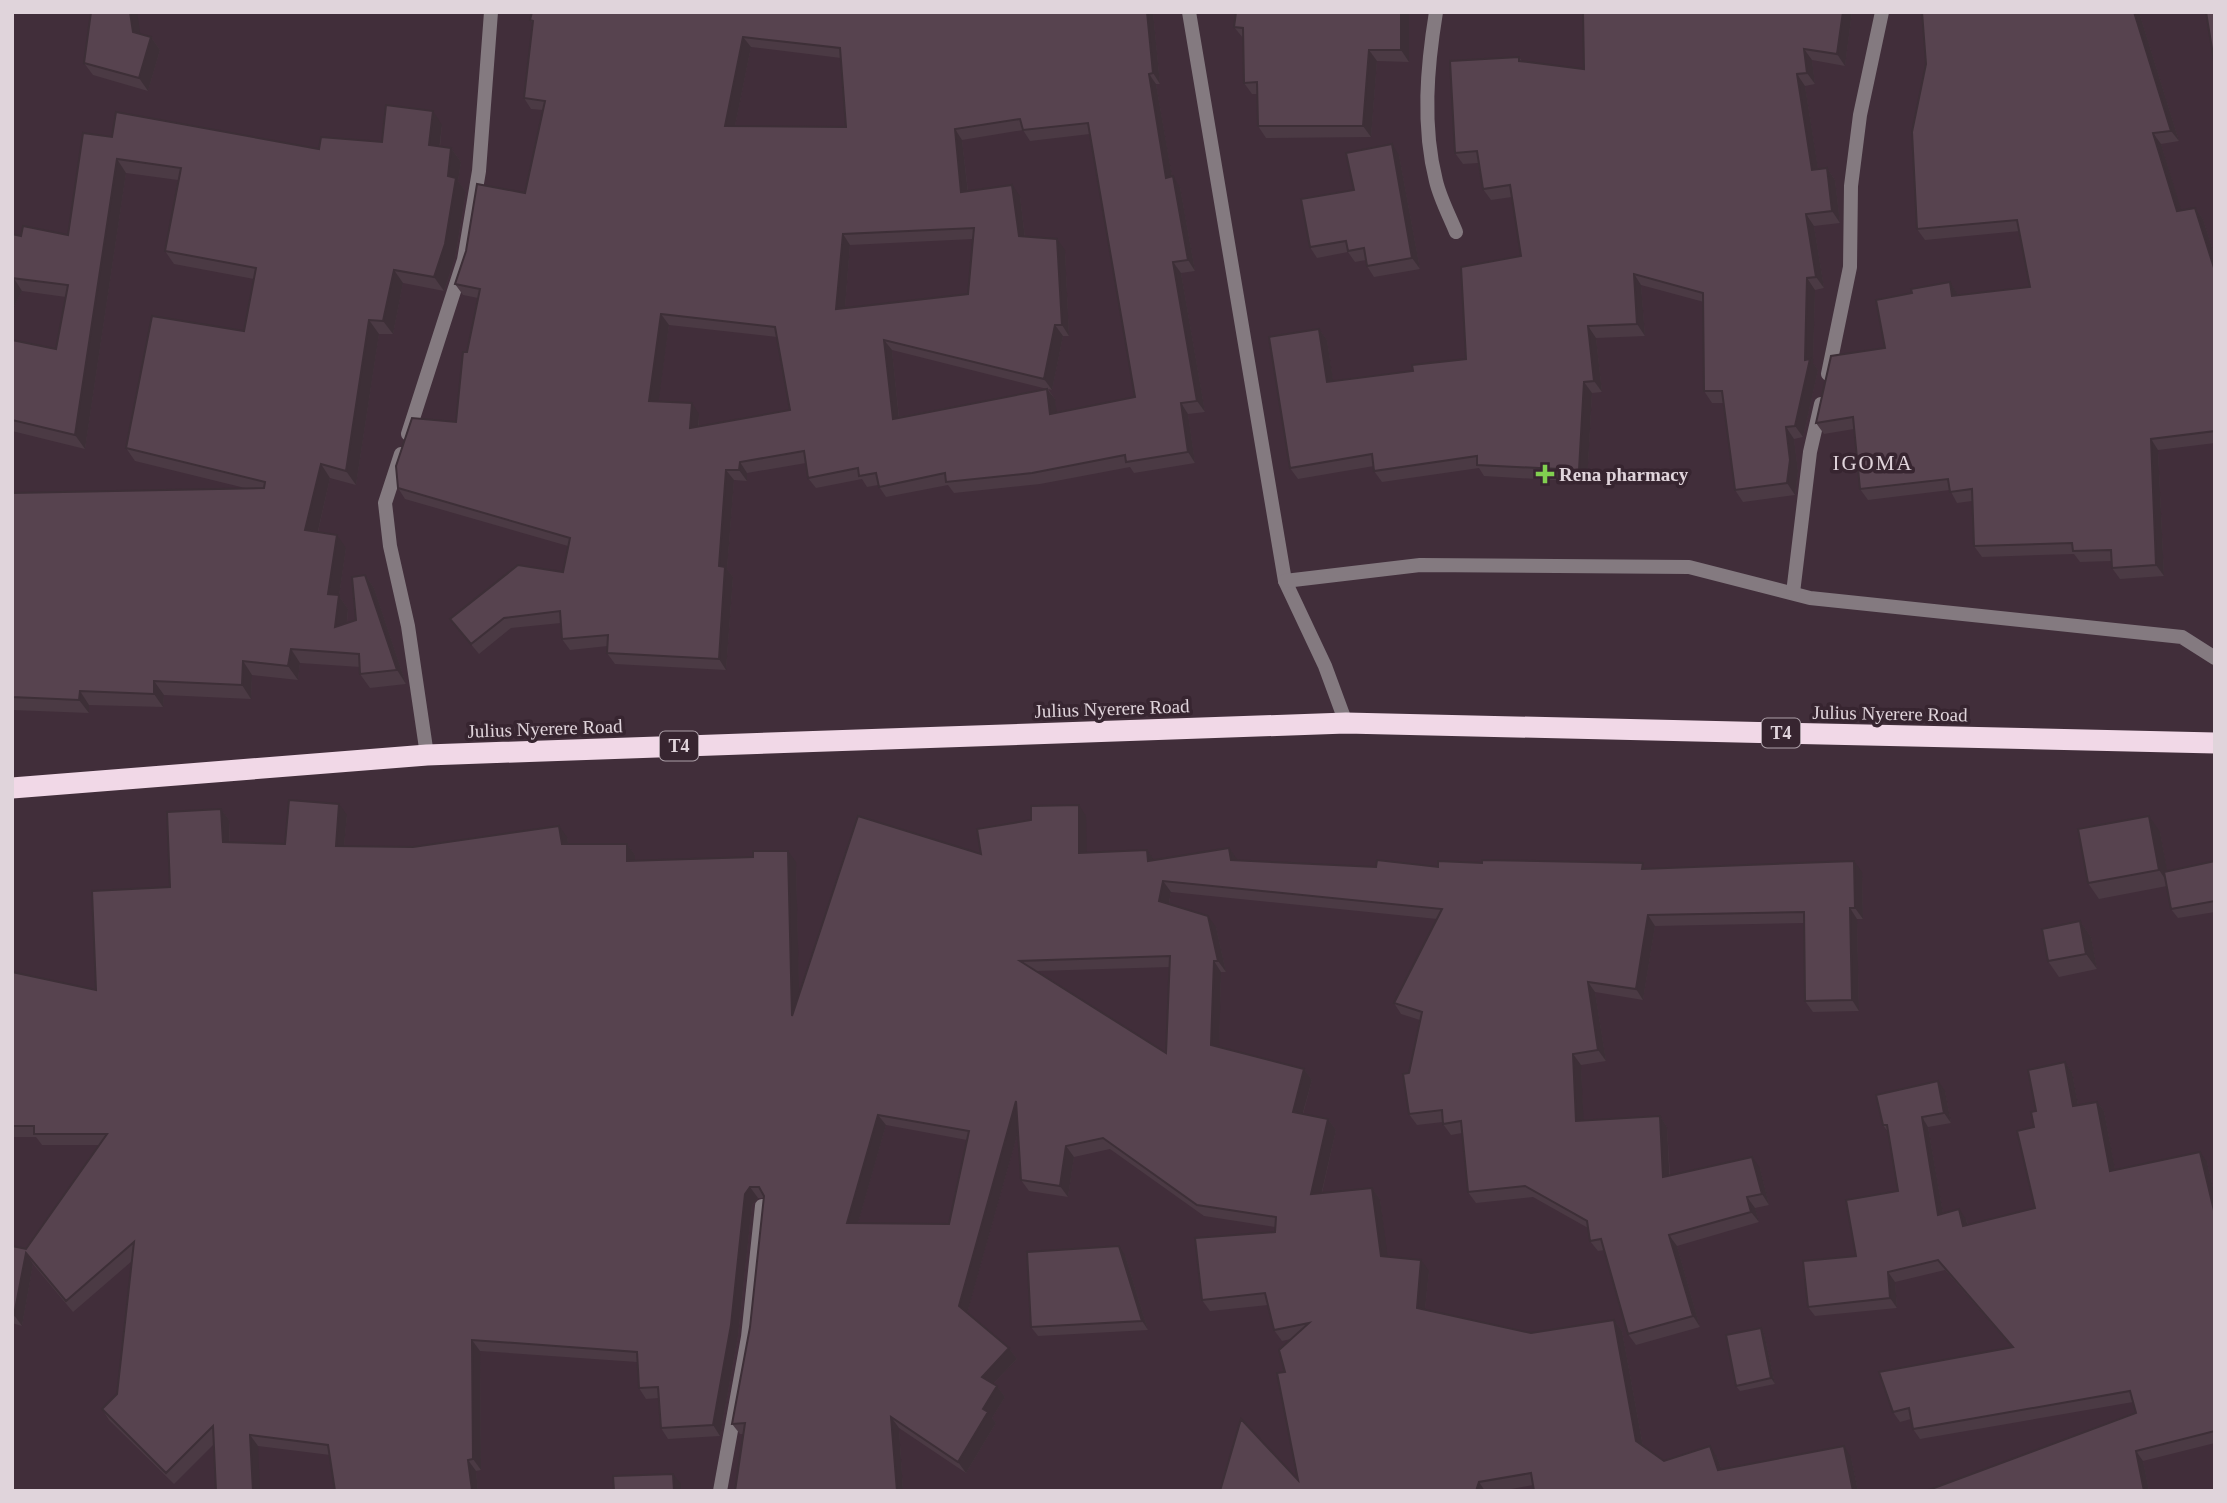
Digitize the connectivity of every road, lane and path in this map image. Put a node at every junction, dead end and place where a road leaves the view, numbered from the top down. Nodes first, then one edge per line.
1 (491, 12) edge
2 (1189, 12) edge
3 (1436, 12) edge
4 (1882, 12) edge
5 (1456, 232) dead end
6 (1284, 581) junction
7 (1793, 593) junction
8 (2215, 658) edge
9 (1346, 723) junction
10 (2215, 743) edge
11 (427, 755) junction
12 (12, 788) edge
13 (762, 1206) edge
14 (720, 1491) edge

1 - 11 street
2 - 6 street
3 - 5 street
4 - 7 street
6 - 7 street
6 - 9 street
7 - 8 street
9 - 10 highway, Julius Nyerere Road / T4
9 - 11 highway, Julius Nyerere Road / T4
11 - 12 highway, Julius Nyerere Road / T4
13 - 14 street

